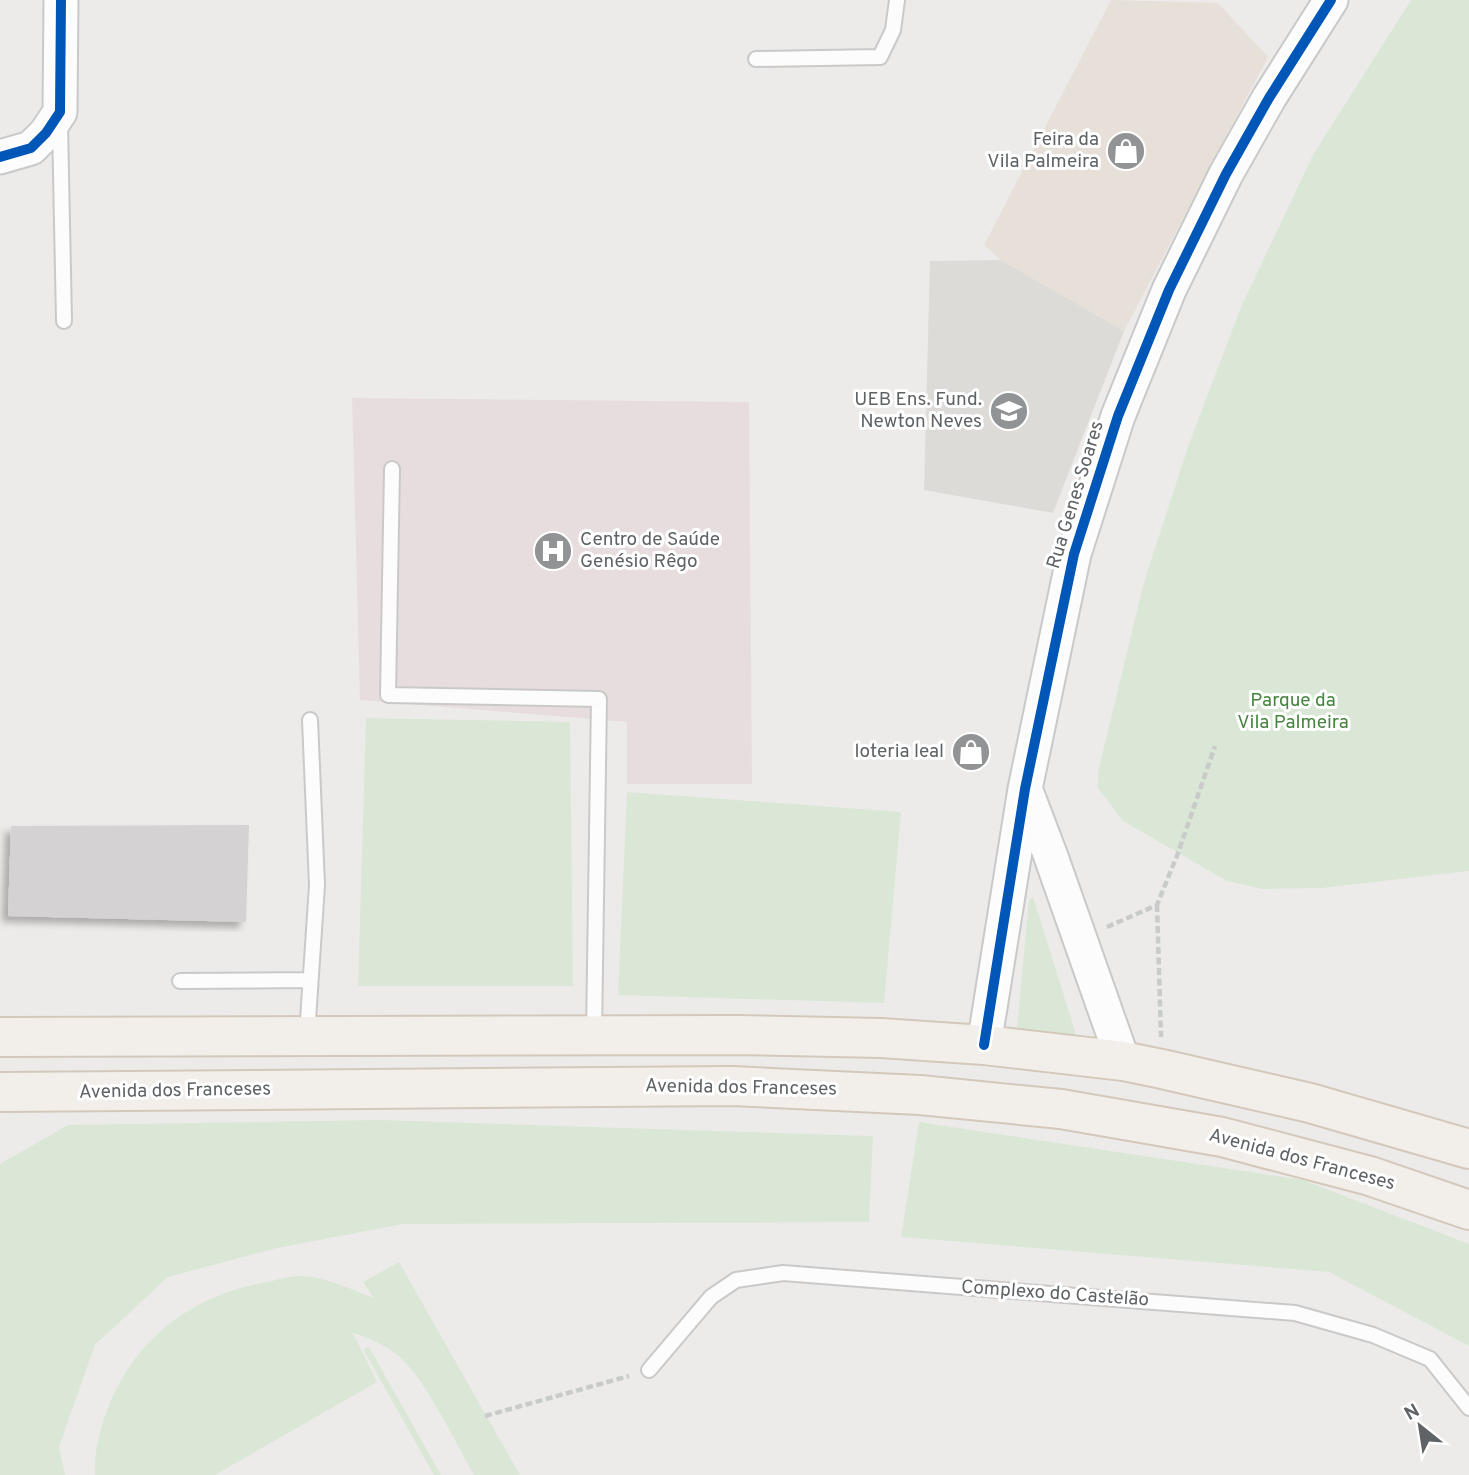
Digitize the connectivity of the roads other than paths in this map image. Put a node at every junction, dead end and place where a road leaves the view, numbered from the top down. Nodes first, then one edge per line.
1 (61, 0) edge
2 (897, 0) edge
3 (1331, 0) edge
4 (756, 59) dead end
5 (60, 112) junction
6 (0, 157) edge
7 (64, 321) dead end
8 (393, 469) dead end
9 (310, 720) dead end
10 (1025, 789) junction
11 (310, 980) junction
12 (180, 981) dead end
13 (594, 1035) junction
14 (307, 1036) junction
15 (0, 1037) edge
16 (984, 1045) junction
17 (1123, 1061) junction
18 (10, 1098) edge
19 (1469, 1149) edge
20 (1469, 1210) edge
21 (649, 1370) road end
22 (1469, 1408) edge

1 - 5 street
2 - 4 lane
3 - 10 street, Rua Genes Soares
5 - 6 street
5 - 7 lane
8 - 13 lane
9 - 11 lane
10 - 16 street, Rua Genes Soares
10 - 17 street
11 - 12 lane
11 - 14 lane
13 - 14 main road
13 - 16 main road
14 - 15 main road
16 - 17 main road
17 - 19 main road
18 - 20 main road, Avenida dos Franceses
21 - 22 lane, Complexo do Castelão

